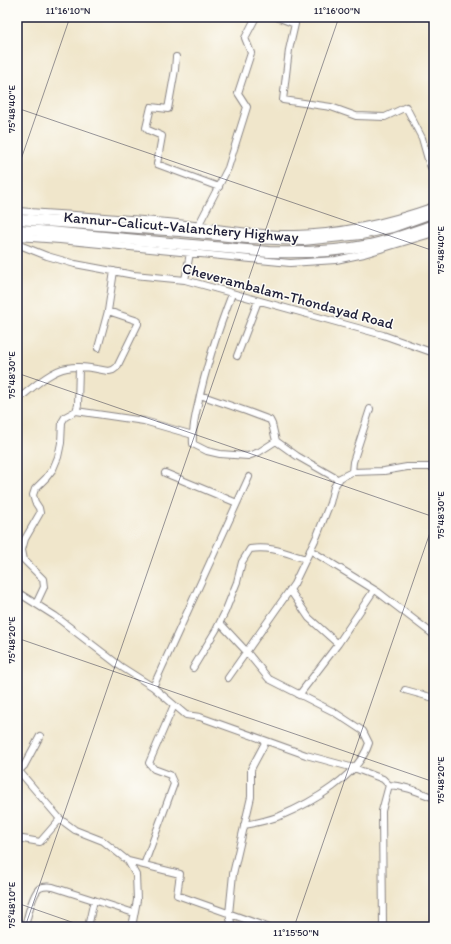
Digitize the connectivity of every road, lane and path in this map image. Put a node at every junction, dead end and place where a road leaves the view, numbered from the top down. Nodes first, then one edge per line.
1 (256, 17) edge
2 (277, 17) edge
3 (297, 17) edge
4 (295, 24) junction
5 (176, 57) dead end
6 (434, 173) edge
7 (219, 187) junction
8 (434, 206) edge
9 (17, 211) edge
10 (434, 212) edge
11 (17, 219) edge
12 (122, 223) junction
13 (434, 225) edge
14 (198, 226) junction
15 (17, 230) edge
16 (434, 233) edge
17 (17, 237) edge
18 (120, 242) junction
19 (17, 244) edge
20 (190, 253) junction
21 (114, 271) junction
22 (185, 280) junction
23 (232, 294) junction
24 (258, 301) junction
25 (108, 311) junction
26 (98, 348) dead end
27 (434, 353) edge
28 (238, 356) dead end
29 (80, 367) junction
30 (200, 395) junction
31 (17, 400) edge
32 (370, 409) dead end
33 (76, 411) junction
34 (193, 435) junction
35 (276, 441) junction
36 (434, 465) edge
37 (352, 472) junction
38 (166, 473) dead end
39 (249, 477) dead end
40 (339, 480) junction
41 (237, 502) junction
42 (310, 550) junction
43 (306, 559) junction
44 (290, 590) junction
45 (374, 590) junction
46 (17, 592) edge
47 (36, 604) junction
48 (220, 623) junction
49 (434, 634) edge
50 (338, 644) junction
51 (246, 651) junction
52 (193, 668) dead end
53 (228, 678) dead end
54 (153, 687) junction
55 (405, 690) dead end
56 (299, 695) junction
57 (434, 698) edge
58 (174, 706) junction
59 (40, 736) dead end
60 (266, 741) junction
61 (354, 768) junction
62 (18, 771) edge
63 (17, 779) edge
64 (389, 785) junction
65 (434, 798) edge
66 (60, 819) junction
67 (244, 825) junction
68 (17, 838) edge
69 (128, 861) junction
70 (144, 865) junction
71 (94, 900) junction
72 (134, 913) junction
73 (229, 914) junction
74 (383, 925) edge
75 (25, 927) edge
76 (88, 927) edge
77 (132, 927) edge
78 (232, 927) edge
79 (267, 927) edge
80 (376, 927) edge

1 - 7 street
2 - 4 street
3 - 4 street
4 - 6 street
5 - 7 street
7 - 14 street
8 - 14 street
9 - 12 street
10 - 12 highway, Kannur-Calicut-Valanchery Highway
11 - 12 highway, Kannur-Calicut-Valanchery Highway
12 - 14 street
12 - 18 highway
13 - 18 highway, Kannur-Calicut-Valanchery Highway
15 - 18 highway, Kannur-Calicut-Valanchery Highway
16 - 20 street
17 - 18 street
18 - 20 street
19 - 21 street, Cheverambalam-Thondayad Road
20 - 22 street
21 - 22 street, Cheverambalam-Thondayad Road
21 - 25 street
22 - 23 street, Cheverambalam-Thondayad Road
23 - 24 street, Cheverambalam-Thondayad Road
23 - 30 street
24 - 27 street, Cheverambalam-Thondayad Road
24 - 28 street
25 - 26 street
25 - 29 street
29 - 31 street
29 - 33 street
30 - 34 street
30 - 35 street
32 - 37 street
33 - 34 street
33 - 47 street
34 - 35 street
35 - 40 street
36 - 37 street
37 - 40 street
38 - 41 street
39 - 41 street
40 - 42 street
41 - 54 street
42 - 43 street
42 - 45 street
43 - 44 street
43 - 48 street
44 - 50 street
44 - 51 street
45 - 49 street
45 - 50 street
46 - 47 street
47 - 54 street
48 - 51 street
48 - 52 street
50 - 56 street
51 - 53 street
51 - 56 street
54 - 58 street
55 - 57 street
56 - 61 street
58 - 60 street
58 - 70 street
59 - 62 street
60 - 61 street
60 - 67 street
61 - 64 street
61 - 67 street
62 - 63 street
62 - 66 street
64 - 65 street
64 - 74 street
66 - 68 street
66 - 69 street
67 - 73 street
69 - 70 street
69 - 72 street
70 - 73 street
71 - 72 street
71 - 75 street
71 - 76 street
72 - 77 street
73 - 78 street
73 - 79 street
74 - 80 street

